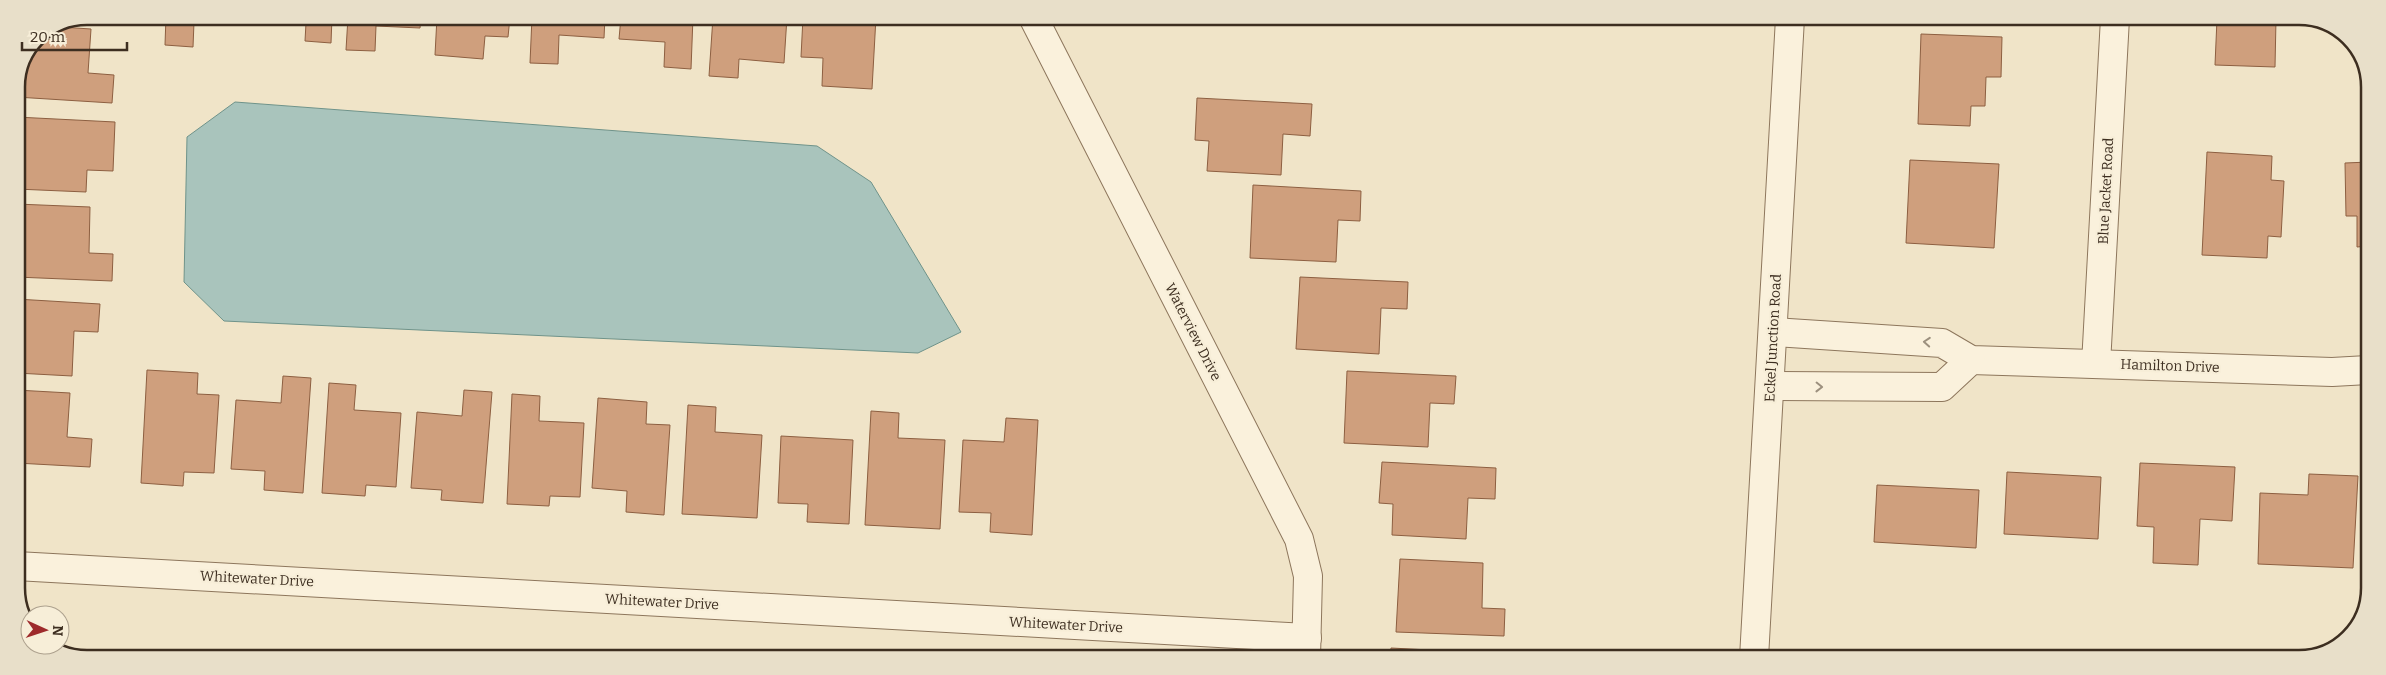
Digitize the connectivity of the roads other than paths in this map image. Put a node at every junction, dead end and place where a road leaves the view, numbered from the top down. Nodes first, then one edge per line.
1 (1037, 25) edge
2 (1790, 25) edge
3 (2115, 25) edge
4 (1774, 332) junction
5 (1971, 360) junction
6 (2096, 364) junction
7 (2361, 370) edge
8 (1770, 386) junction
9 (25, 567) edge
10 (1307, 648) edge
11 (1754, 650) edge

1 - 10 street, Waterview Drive
2 - 4 street, Eckel Junction Road
3 - 6 street, Blue Jacket Road
5 -> 4 street, Hamilton Drive
4 - 8 street, Eckel Junction Road
5 - 6 street, Hamilton Drive
8 -> 5 street
6 - 7 street, Hamilton Drive
8 - 11 street, Eckel Junction Road
9 - 10 street, Whitewater Drive

